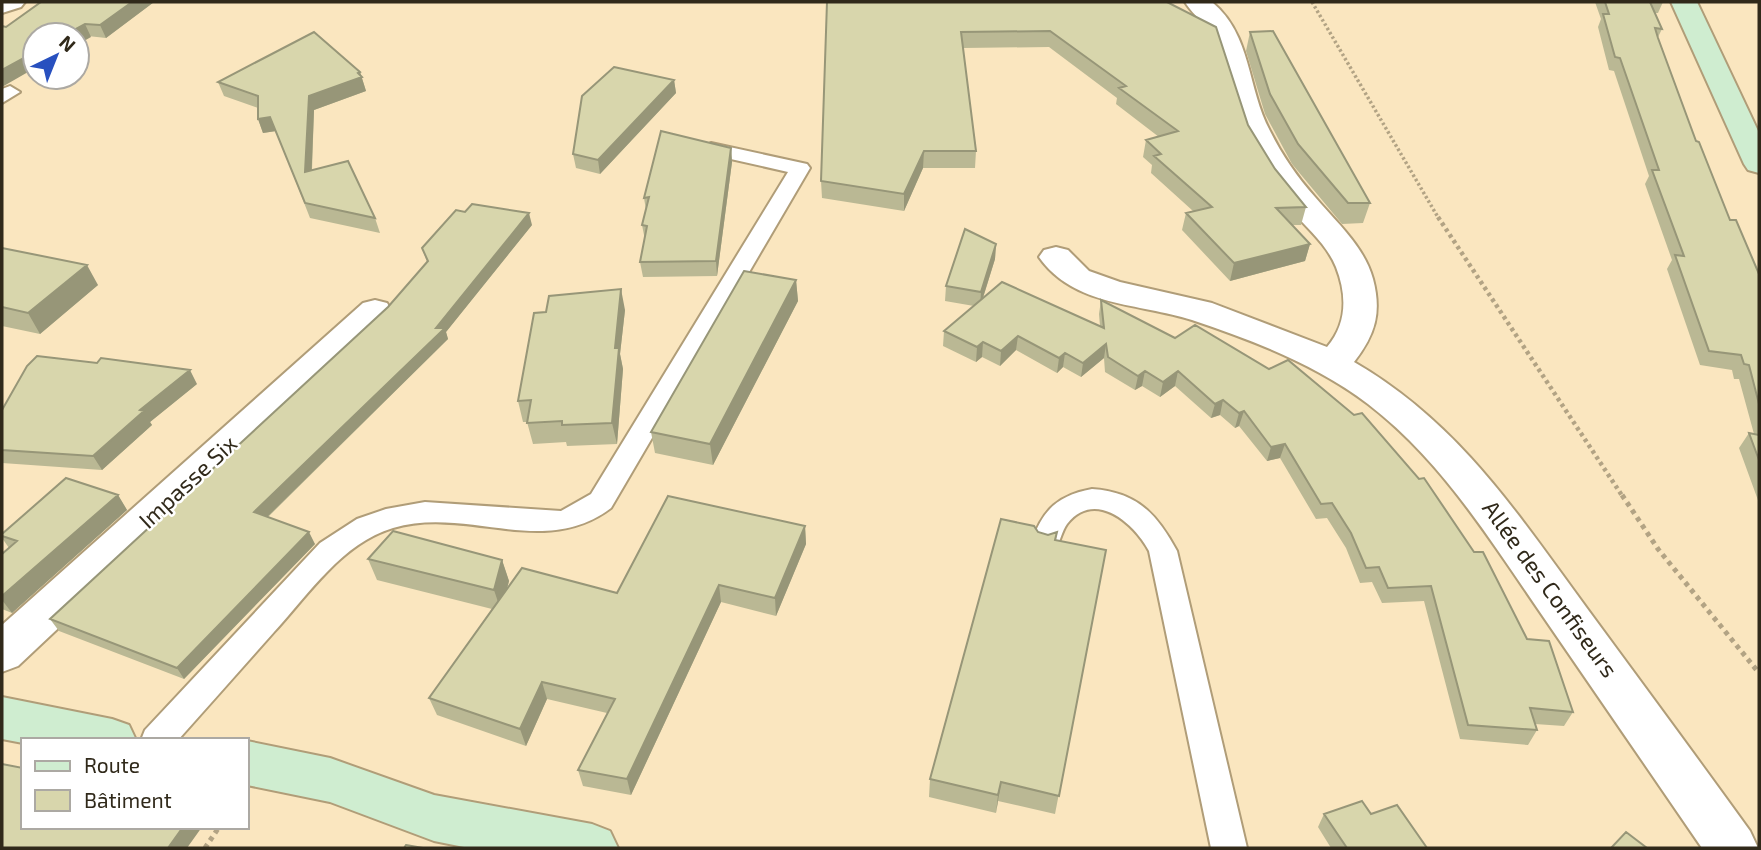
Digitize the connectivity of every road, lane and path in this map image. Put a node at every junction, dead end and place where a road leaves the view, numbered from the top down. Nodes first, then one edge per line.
1 (12, 2) edge
2 (1197, 2) edge
3 (1312, 2) edge
4 (1684, 2) edge
5 (2, 5) edge
6 (711, 149) edge
7 (1759, 164) edge
8 (1056, 257) dead end
9 (375, 311) dead end
10 (1332, 364) junction
11 (1046, 541) edge
12 (2, 653) edge
13 (1759, 673) edge
14 (2, 718) edge
15 (102, 738) edge
16 (159, 738) edge
17 (248, 763) edge
18 (218, 829) edge
19 (205, 848) edge
20 (592, 848) edge
21 (1229, 848) edge
22 (1732, 848) edge

1 - 5 street
2 - 10 street
3 - 13 path
4 - 7 street
6 - 16 lane
8 - 10 street, Allée des Confiseurs
9 - 12 street, Impasse Six
10 - 22 street, Allée des Confiseurs
11 - 21 lane
14 - 15 street
17 - 20 street
18 - 19 path

